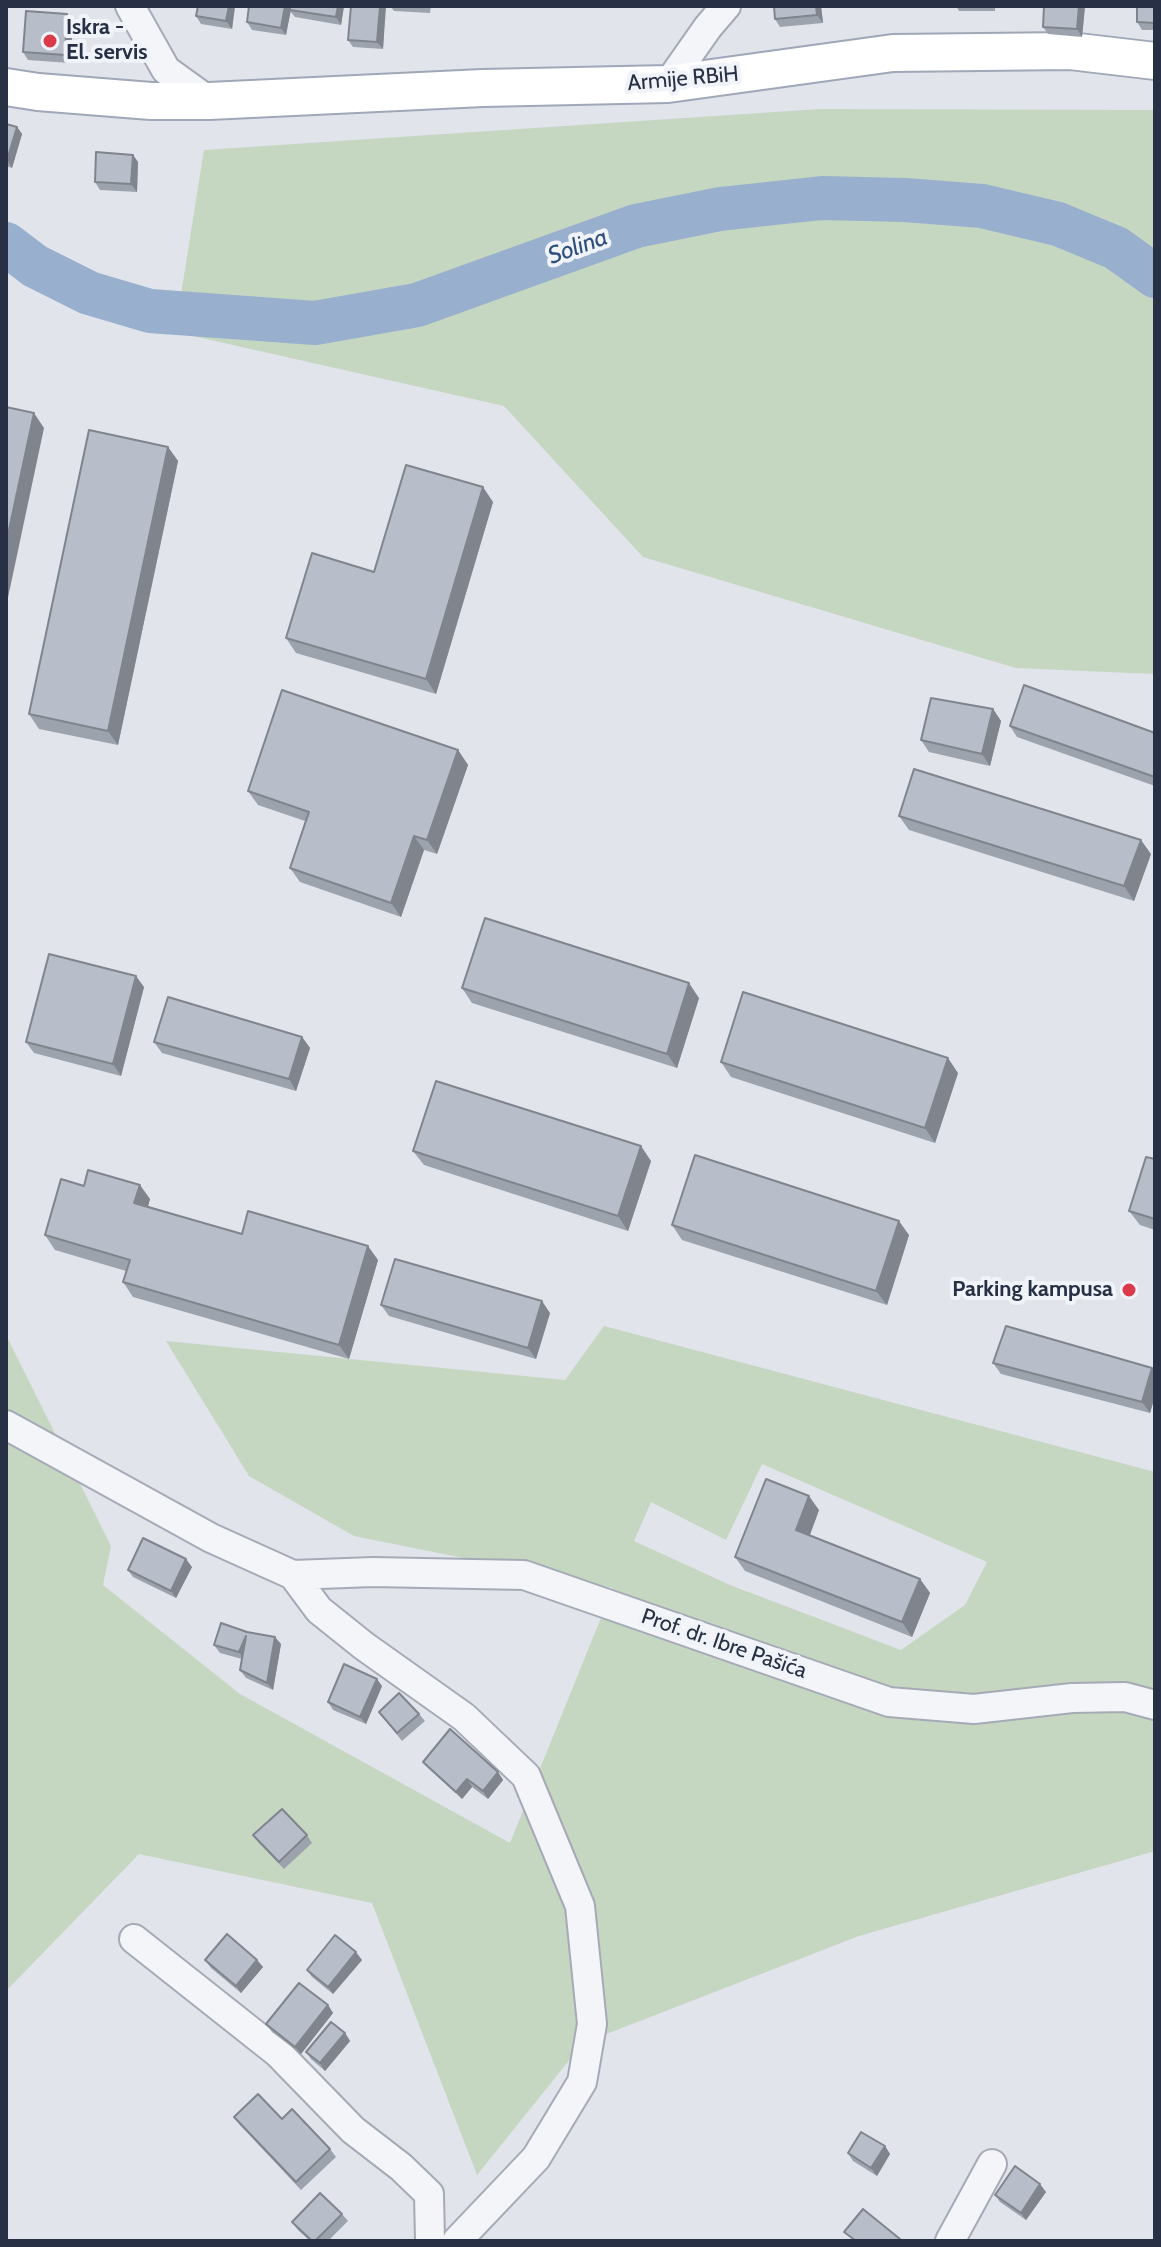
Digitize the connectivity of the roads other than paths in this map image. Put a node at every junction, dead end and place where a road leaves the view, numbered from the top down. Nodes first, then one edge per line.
1 (130, 6) edge
2 (726, 6) edge
3 (1155, 61) edge
4 (668, 84) junction
5 (6, 87) edge
6 (209, 101) junction
7 (6, 1425) edge
8 (293, 1575) junction
9 (1155, 1705) edge
10 (134, 1939) dead end
11 (992, 2164) dead end
12 (430, 2241) edge
13 (457, 2241) edge
14 (950, 2241) edge

1 - 6 street
2 - 4 street
3 - 4 main road, Armije RBiH
4 - 6 main road, Armije RBiH
5 - 6 main road, Armije RBiH
7 - 8 street, Prof. dr. Ibre Pašića
8 - 9 street, Prof. dr. Ibre Pašića
8 - 13 street, Prof. dr. Ibre Pašića
10 - 12 street
11 - 14 street

